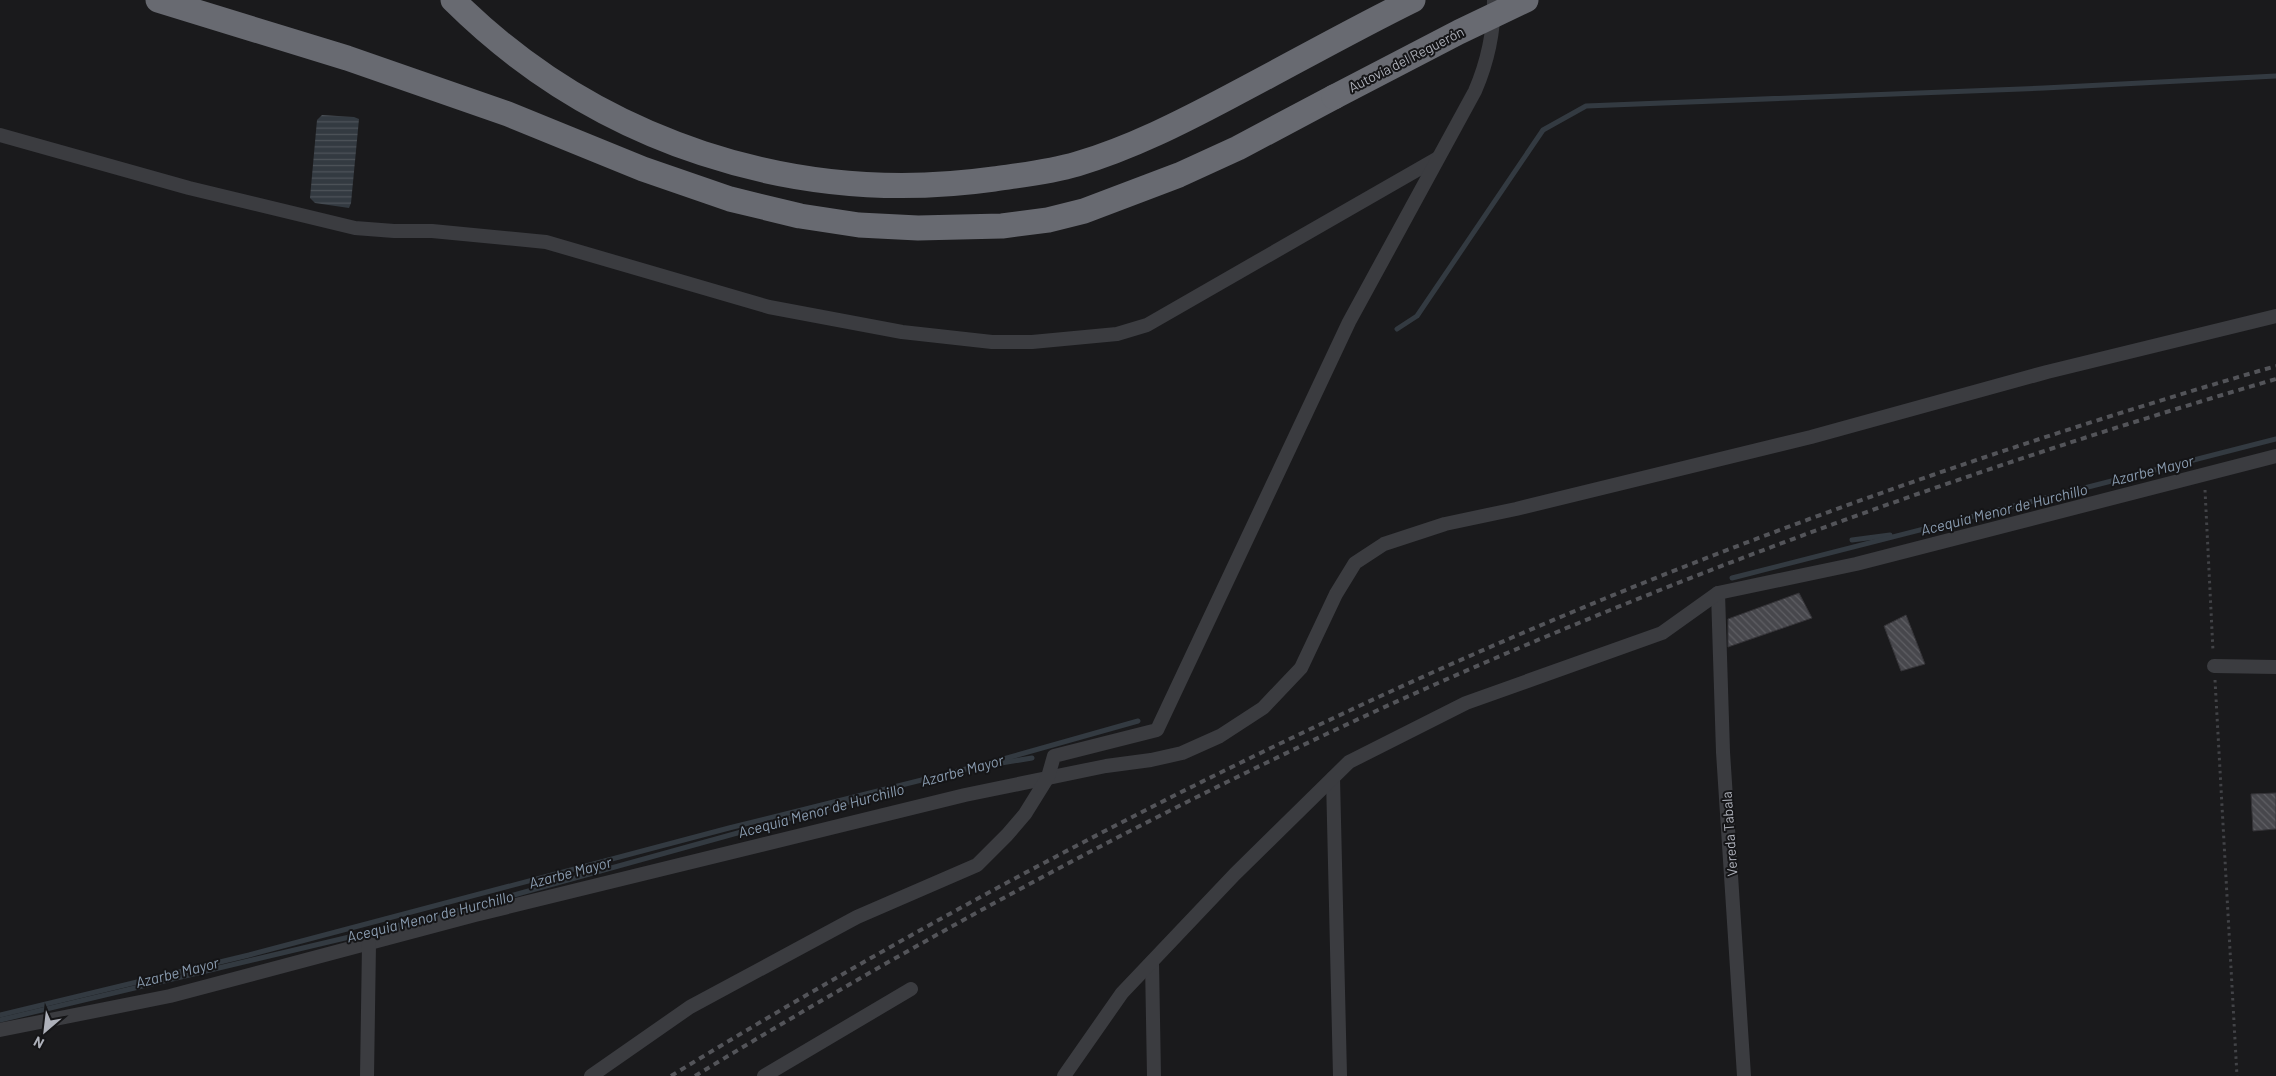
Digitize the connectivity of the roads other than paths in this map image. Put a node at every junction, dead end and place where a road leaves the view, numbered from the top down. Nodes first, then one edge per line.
1 (158, 0) edge
2 (453, 0) edge
3 (1413, 0) edge
4 (1494, 0) edge
5 (1526, 0) edge
6 (0, 135) edge
7 (1438, 158) junction
8 (2276, 316) edge
9 (2276, 456) edge
10 (1718, 593) junction
11 (2214, 666) road end
12 (2276, 667) edge
13 (1048, 777) junction
14 (1333, 778) junction
15 (369, 944) junction
16 (1152, 962) junction
17 (911, 989) dead end
18 (0, 1030) edge
19 (367, 1076) edge
20 (590, 1076) edge
21 (764, 1076) edge
22 (1064, 1076) edge
23 (1154, 1076) edge
24 (1340, 1076) edge
25 (1744, 1076) edge

1 - 5 highway, Autovía del Reguerón, bridge
2 - 3 highway
4 - 7 street
6 - 7 street
7 - 13 street
8 - 13 street
9 - 10 street
10 - 14 street
10 - 25 street, Vereda Tabala
11 - 12 street
13 - 15 street
13 - 20 street
14 - 16 street
14 - 24 street
15 - 18 street
15 - 19 street
16 - 22 street
16 - 23 street
17 - 21 street

